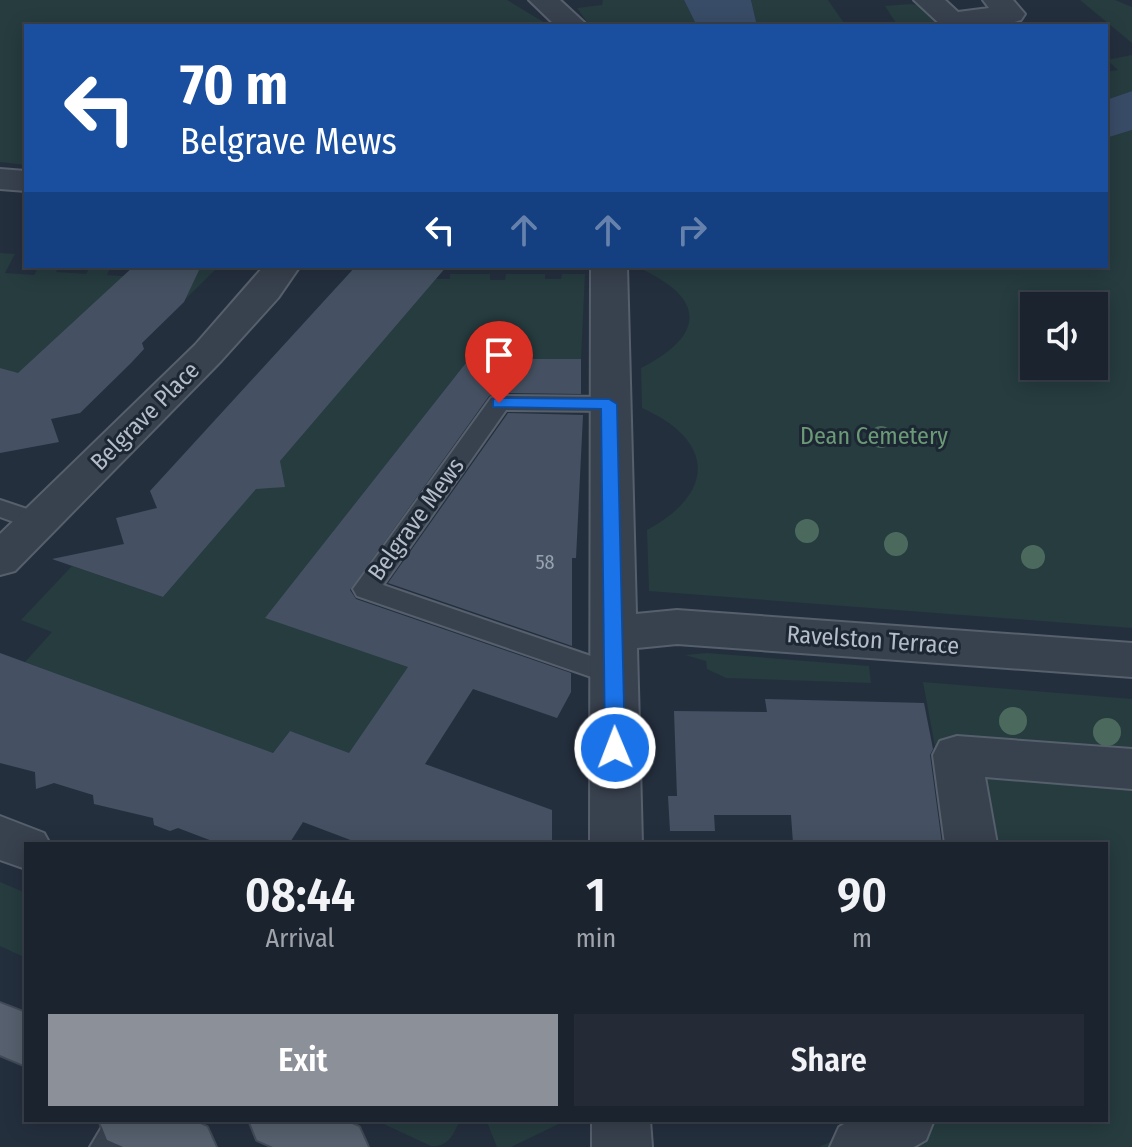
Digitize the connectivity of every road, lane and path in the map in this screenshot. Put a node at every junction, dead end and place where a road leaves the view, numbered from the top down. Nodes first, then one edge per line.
1 (543, 0) edge
2 (928, 0) edge
3 (997, 0) edge
4 (571, 24) edge
5 (954, 24) edge
6 (0, 179) edge
7 (24, 181) edge
8 (281, 268) edge
9 (609, 268) edge
10 (609, 404) junction
11 (19, 515) edge
12 (0, 560) edge
13 (614, 654) junction
14 (1132, 660) edge
15 (1132, 769) edge
16 (0, 837) edge
17 (616, 842) edge
18 (971, 842) edge
19 (24, 847) edge
20 (0, 1028) edge
21 (24, 1039) edge
22 (282, 1122) edge
23 (621, 1122) edge
24 (902, 1122) edge
25 (161, 1130) edge
26 (108, 1147) edge
27 (338, 1147) edge
28 (622, 1147) edge
29 (860, 1147) edge

1 - 4 street
2 - 5 street
3 - 5 street
6 - 7 street
8 - 11 street, Belgrave Place
9 - 10 street
10 - 13 street
10 - 13 lane, Belgrave Mews
11 - 12 street, Belgrave Place
13 - 14 street, Ravelston Terrace
13 - 17 street
15 - 18 street
16 - 19 street
20 - 21 main road
22 - 27 main road
23 - 28 street
24 - 29 street
25 - 26 lane

